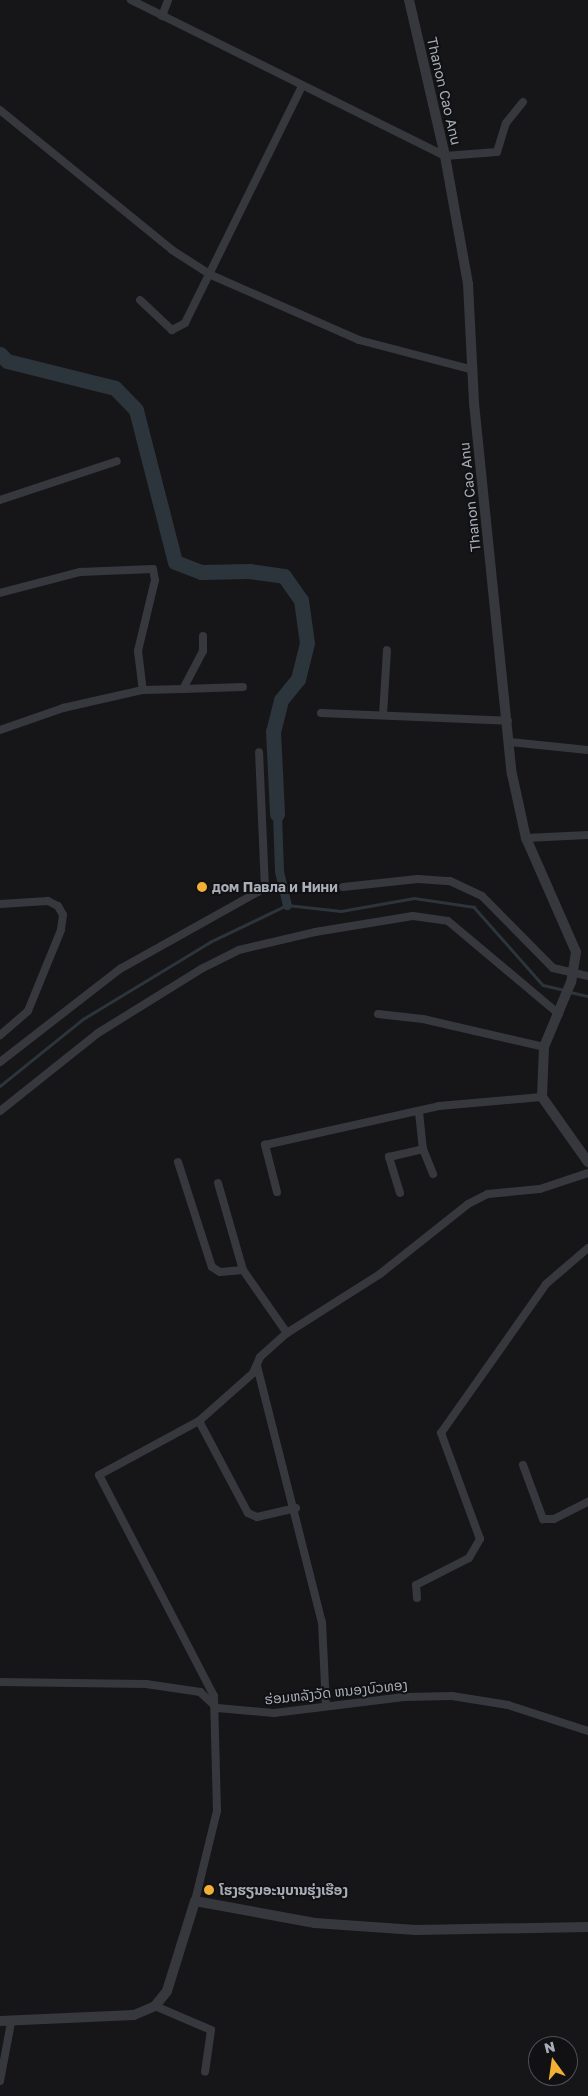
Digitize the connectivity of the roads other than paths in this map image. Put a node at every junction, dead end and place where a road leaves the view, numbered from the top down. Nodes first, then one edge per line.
1 (131, 0) edge
2 (168, 0) edge
3 (409, 0) edge
4 (162, 16) junction
5 (302, 86) junction
6 (523, 102) dead end
7 (0, 110) edge
8 (445, 156) junction
9 (211, 275) junction
10 (140, 300) dead end
11 (473, 370) junction
12 (117, 461) dead end
13 (0, 500) edge
14 (0, 593) edge
15 (203, 636) dead end
16 (387, 650) dead end
17 (244, 687) dead end
18 (183, 689) junction
19 (143, 690) junction
20 (321, 713) dead end
21 (383, 715) junction
22 (508, 720) junction
23 (0, 730) edge
24 (510, 742) junction
25 (588, 750) edge
26 (259, 752) dead end
27 (588, 835) edge
28 (526, 838) junction
29 (343, 887) dead end
30 (0, 904) edge
31 (588, 976) edge
32 (572, 978) junction
33 (378, 1014) dead end
34 (558, 1014) junction
35 (0, 1035) edge
36 (544, 1047) junction
37 (0, 1062) edge
38 (542, 1097) junction
39 (0, 1111) edge
40 (419, 1112) junction
41 (423, 1149) junction
42 (178, 1162) dead end
43 (588, 1162) edge
44 (588, 1173) edge
45 (433, 1174) dead end
46 (218, 1183) dead end
47 (277, 1192) dead end
48 (400, 1193) dead end
49 (588, 1248) edge
50 (243, 1270) junction
51 (287, 1334) junction
52 (257, 1366) junction
53 (199, 1421) junction
54 (523, 1465) dead end
55 (588, 1502) edge
56 (296, 1508) junction
57 (417, 1598) dead end
58 (0, 1682) edge
59 (326, 1706) junction
60 (217, 1708) junction
61 (588, 1731) edge
62 (195, 1901) junction
63 (588, 1927) edge
64 (155, 2006) junction
65 (0, 2021) edge
66 (11, 2023) junction
67 (205, 2072) dead end
68 (0, 2081) edge

1 - 4 street
2 - 4 street
3 - 8 street, Thanon Cao Anu
4 - 5 street
5 - 8 street
5 - 9 street
6 - 8 street
7 - 9 street
8 - 11 street, Thanon Cao Anu
9 - 10 street
9 - 11 street
11 - 22 street, Thanon Cao Anu
12 - 13 street
14 - 19 street
15 - 18 street
16 - 21 street
17 - 18 street
18 - 19 street
19 - 23 street
20 - 21 street
21 - 22 street
22 - 24 street, Thanon Cao Anu
24 - 25 street
24 - 28 street, Thanon Cao Anu
26 - 37 street
27 - 28 street
28 - 32 street, Thanon Cao Anu
29 - 32 street
30 - 35 street
31 - 32 street
32 - 34 street
33 - 36 street
34 - 36 street
34 - 39 street
36 - 38 street
38 - 40 street
38 - 43 street
40 - 41 street
40 - 47 street
41 - 45 street
41 - 48 street
42 - 50 street
44 - 51 street
46 - 50 street
49 - 57 street
50 - 51 street
51 - 52 street
52 - 53 street
52 - 56 street
53 - 56 street
53 - 60 street
54 - 55 street
56 - 59 street
58 - 60 street
59 - 60 street, ຮ່ອມຫລັງວັດ ຫນອງບົວທອງ
59 - 61 street, ຮ່ອມຫລັງວັດ ຫນອງບົວທອງ
60 - 62 street
62 - 63 street
62 - 64 street
64 - 66 street
64 - 67 street
65 - 66 street
66 - 68 street

